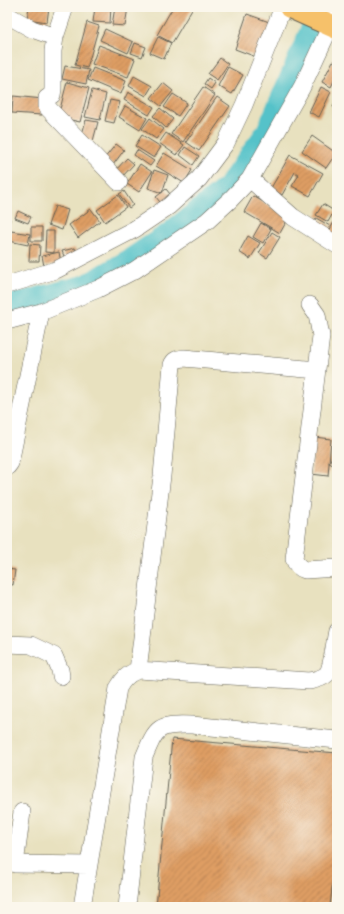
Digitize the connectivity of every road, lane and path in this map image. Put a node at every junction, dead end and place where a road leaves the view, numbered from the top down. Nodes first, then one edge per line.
1 (65, 7) edge
2 (288, 7) edge
3 (7, 15) edge
4 (333, 21) edge
5 (55, 38) junction
6 (250, 179) junction
7 (119, 182) dead end
8 (337, 245) edge
9 (7, 285) edge
10 (310, 305) dead end
11 (41, 312) junction
12 (7, 321) edge
13 (317, 370) junction
14 (7, 467) edge
15 (337, 568) edge
16 (337, 631) edge
17 (7, 644) edge
18 (138, 670) junction
19 (61, 676) dead end
20 (337, 740) edge
21 (22, 812) dead end
22 (11, 864) edge
23 (89, 865) junction
24 (82, 907) edge
25 (126, 907) edge

1 - 5 street
2 - 4 main road
2 - 9 street
3 - 5 street
4 - 6 street
5 - 7 street
6 - 8 street
6 - 11 street
10 - 13 street
11 - 12 street
11 - 14 street
13 - 15 street
13 - 18 street
16 - 18 street
17 - 19 street
18 - 23 street
20 - 25 street
21 - 22 street
22 - 23 street
23 - 24 street

